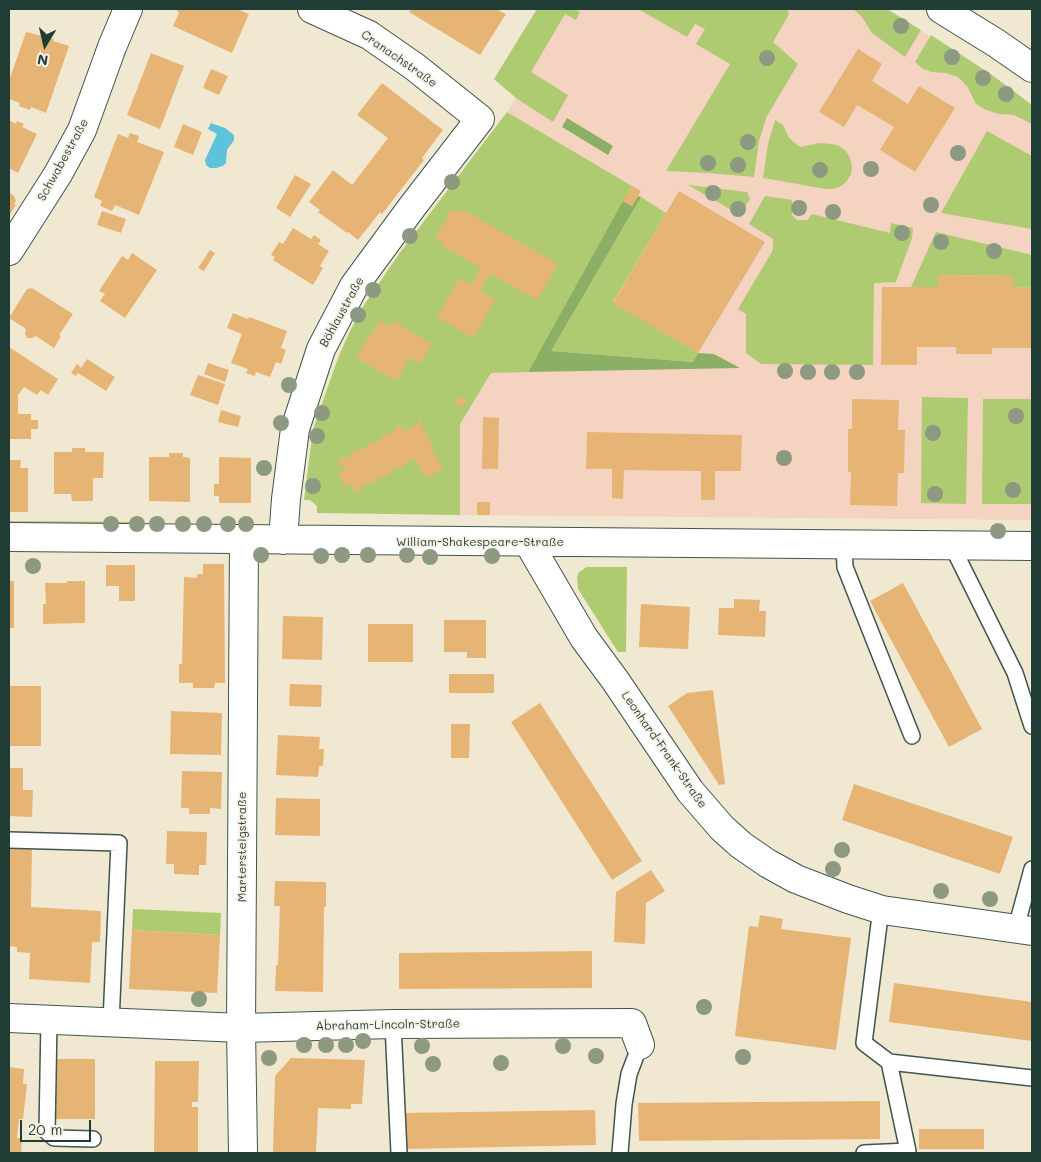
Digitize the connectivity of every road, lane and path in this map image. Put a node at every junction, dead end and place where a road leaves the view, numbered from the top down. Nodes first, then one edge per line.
1 (128, 9) edge
2 (312, 9) edge
3 (940, 9) edge
4 (1032, 68) edge
5 (480, 119) joint
6 (9, 250) edge
7 (9, 538) edge
8 (244, 540) junction
9 (283, 540) junction
10 (528, 542) junction
11 (844, 545) junction
12 (952, 546) junction
13 (1032, 546) edge
14 (1032, 726) edge
15 (912, 736) dead end
16 (9, 840) edge
17 (1032, 869) edge
18 (882, 910) junction
19 (1024, 930) edge
20 (9, 1018) edge
21 (49, 1020) junction
22 (110, 1022) junction
23 (393, 1024) junction
24 (241, 1028) junction
25 (640, 1045) joint
26 (890, 1062) junction
27 (1032, 1078) edge
28 (93, 1139) dead end
29 (243, 1153) edge
30 (399, 1153) edge
31 (620, 1153) edge
32 (864, 1153) edge

1 - 6 street, Schwabestraße
2 - 5 street, Cranachstraße
3 - 4 street
5 - 9 street, Böhlaustraße
7 - 8 street, William-Shakespeare-Straße
8 - 9 street, William-Shakespeare-Straße
8 - 24 street, Martersteigstraße
9 - 10 street, William-Shakespeare-Straße
10 - 11 street, William-Shakespeare-Straße
10 - 18 street, Leonhard-Frank-Straße
11 - 12 street, William-Shakespeare-Straße
11 - 15 lane
12 - 13 street, William-Shakespeare-Straße
12 - 14 lane
16 - 22 lane
17 - 19 lane
18 - 19 street, Leonhard-Frank-Straße
18 - 26 lane
20 - 21 street, Abraham-Lincoln-Straße
21 - 22 street, Abraham-Lincoln-Straße
21 - 28 lane
22 - 24 street, Abraham-Lincoln-Straße
23 - 24 street, Abraham-Lincoln-Straße
23 - 25 street, Abraham-Lincoln-Straße
23 - 30 lane
24 - 29 street, Martersteigstraße
25 - 31 lane, Abraham-Lincoln-Straße
26 - 27 lane
26 - 32 lane

